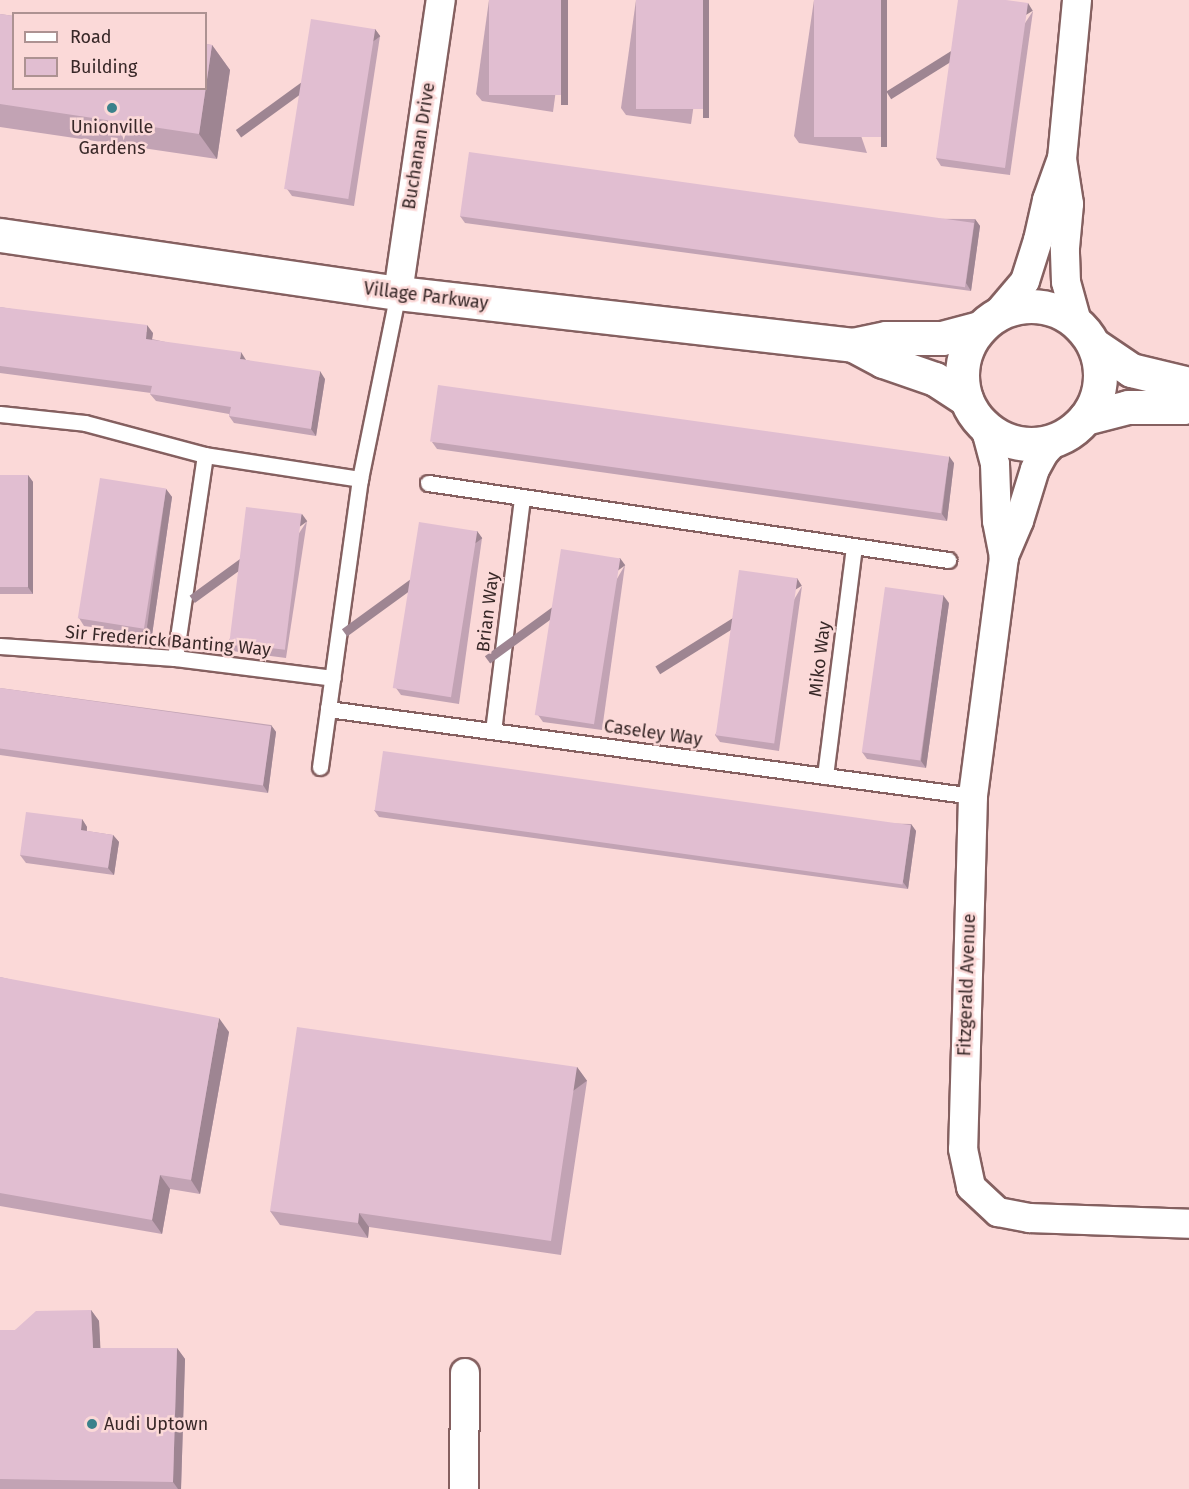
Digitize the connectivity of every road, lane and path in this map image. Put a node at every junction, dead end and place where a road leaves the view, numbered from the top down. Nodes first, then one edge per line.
1 (441, 0) edge
2 (1077, 0) edge
3 (1062, 159) junction
4 (0, 235) edge
5 (398, 293) junction
6 (988, 321) junction
7 (1085, 334) junction
8 (853, 345) junction
9 (1189, 384) edge
10 (1189, 404) edge
11 (973, 410) junction
12 (0, 414) edge
13 (1085, 418) junction
14 (1056, 440) junction
15 (205, 455) junction
16 (360, 479) junction
17 (428, 483) dead end
18 (522, 498) junction
19 (854, 548) junction
20 (1004, 557) junction
21 (948, 560) dead end
22 (0, 646) edge
23 (175, 658) junction
24 (333, 678) junction
25 (328, 709) junction
26 (493, 731) junction
27 (320, 767) dead end
28 (825, 776) junction
29 (974, 796) junction
30 (1189, 1224) edge
31 (465, 1373) dead end
32 (464, 1489) edge

1 - 5 street, Buchanan Drive
2 - 3 street
3 - 6 street
3 - 7 street
4 - 5 main road, Village Parkway
5 - 8 main road, Village Parkway
5 - 16 lane
6 - 7 main road
6 - 8 main road, Village Parkway
6 - 11 main road
7 - 9 main road
7 - 13 main road
8 - 11 main road, Village Parkway
10 - 13 main road
11 - 14 main road
11 - 20 street, Fitzgerald Avenue
12 - 15 lane
13 - 14 main road
14 - 20 street, Fitzgerald Avenue
15 - 16 lane
15 - 23 lane
16 - 24 lane
17 - 18 lane
18 - 19 lane
18 - 26 lane, Brian Way
19 - 21 lane
19 - 28 lane, Miko Way
20 - 29 street, Fitzgerald Avenue
22 - 23 lane, Sir Frederick Banting Way
23 - 24 lane, Sir Frederick Banting Way
24 - 25 lane
25 - 26 lane, Caseley Way
25 - 27 lane
26 - 28 lane, Caseley Way
28 - 29 lane, Caseley Way
29 - 30 street, Fitzgerald Avenue
31 - 32 street

